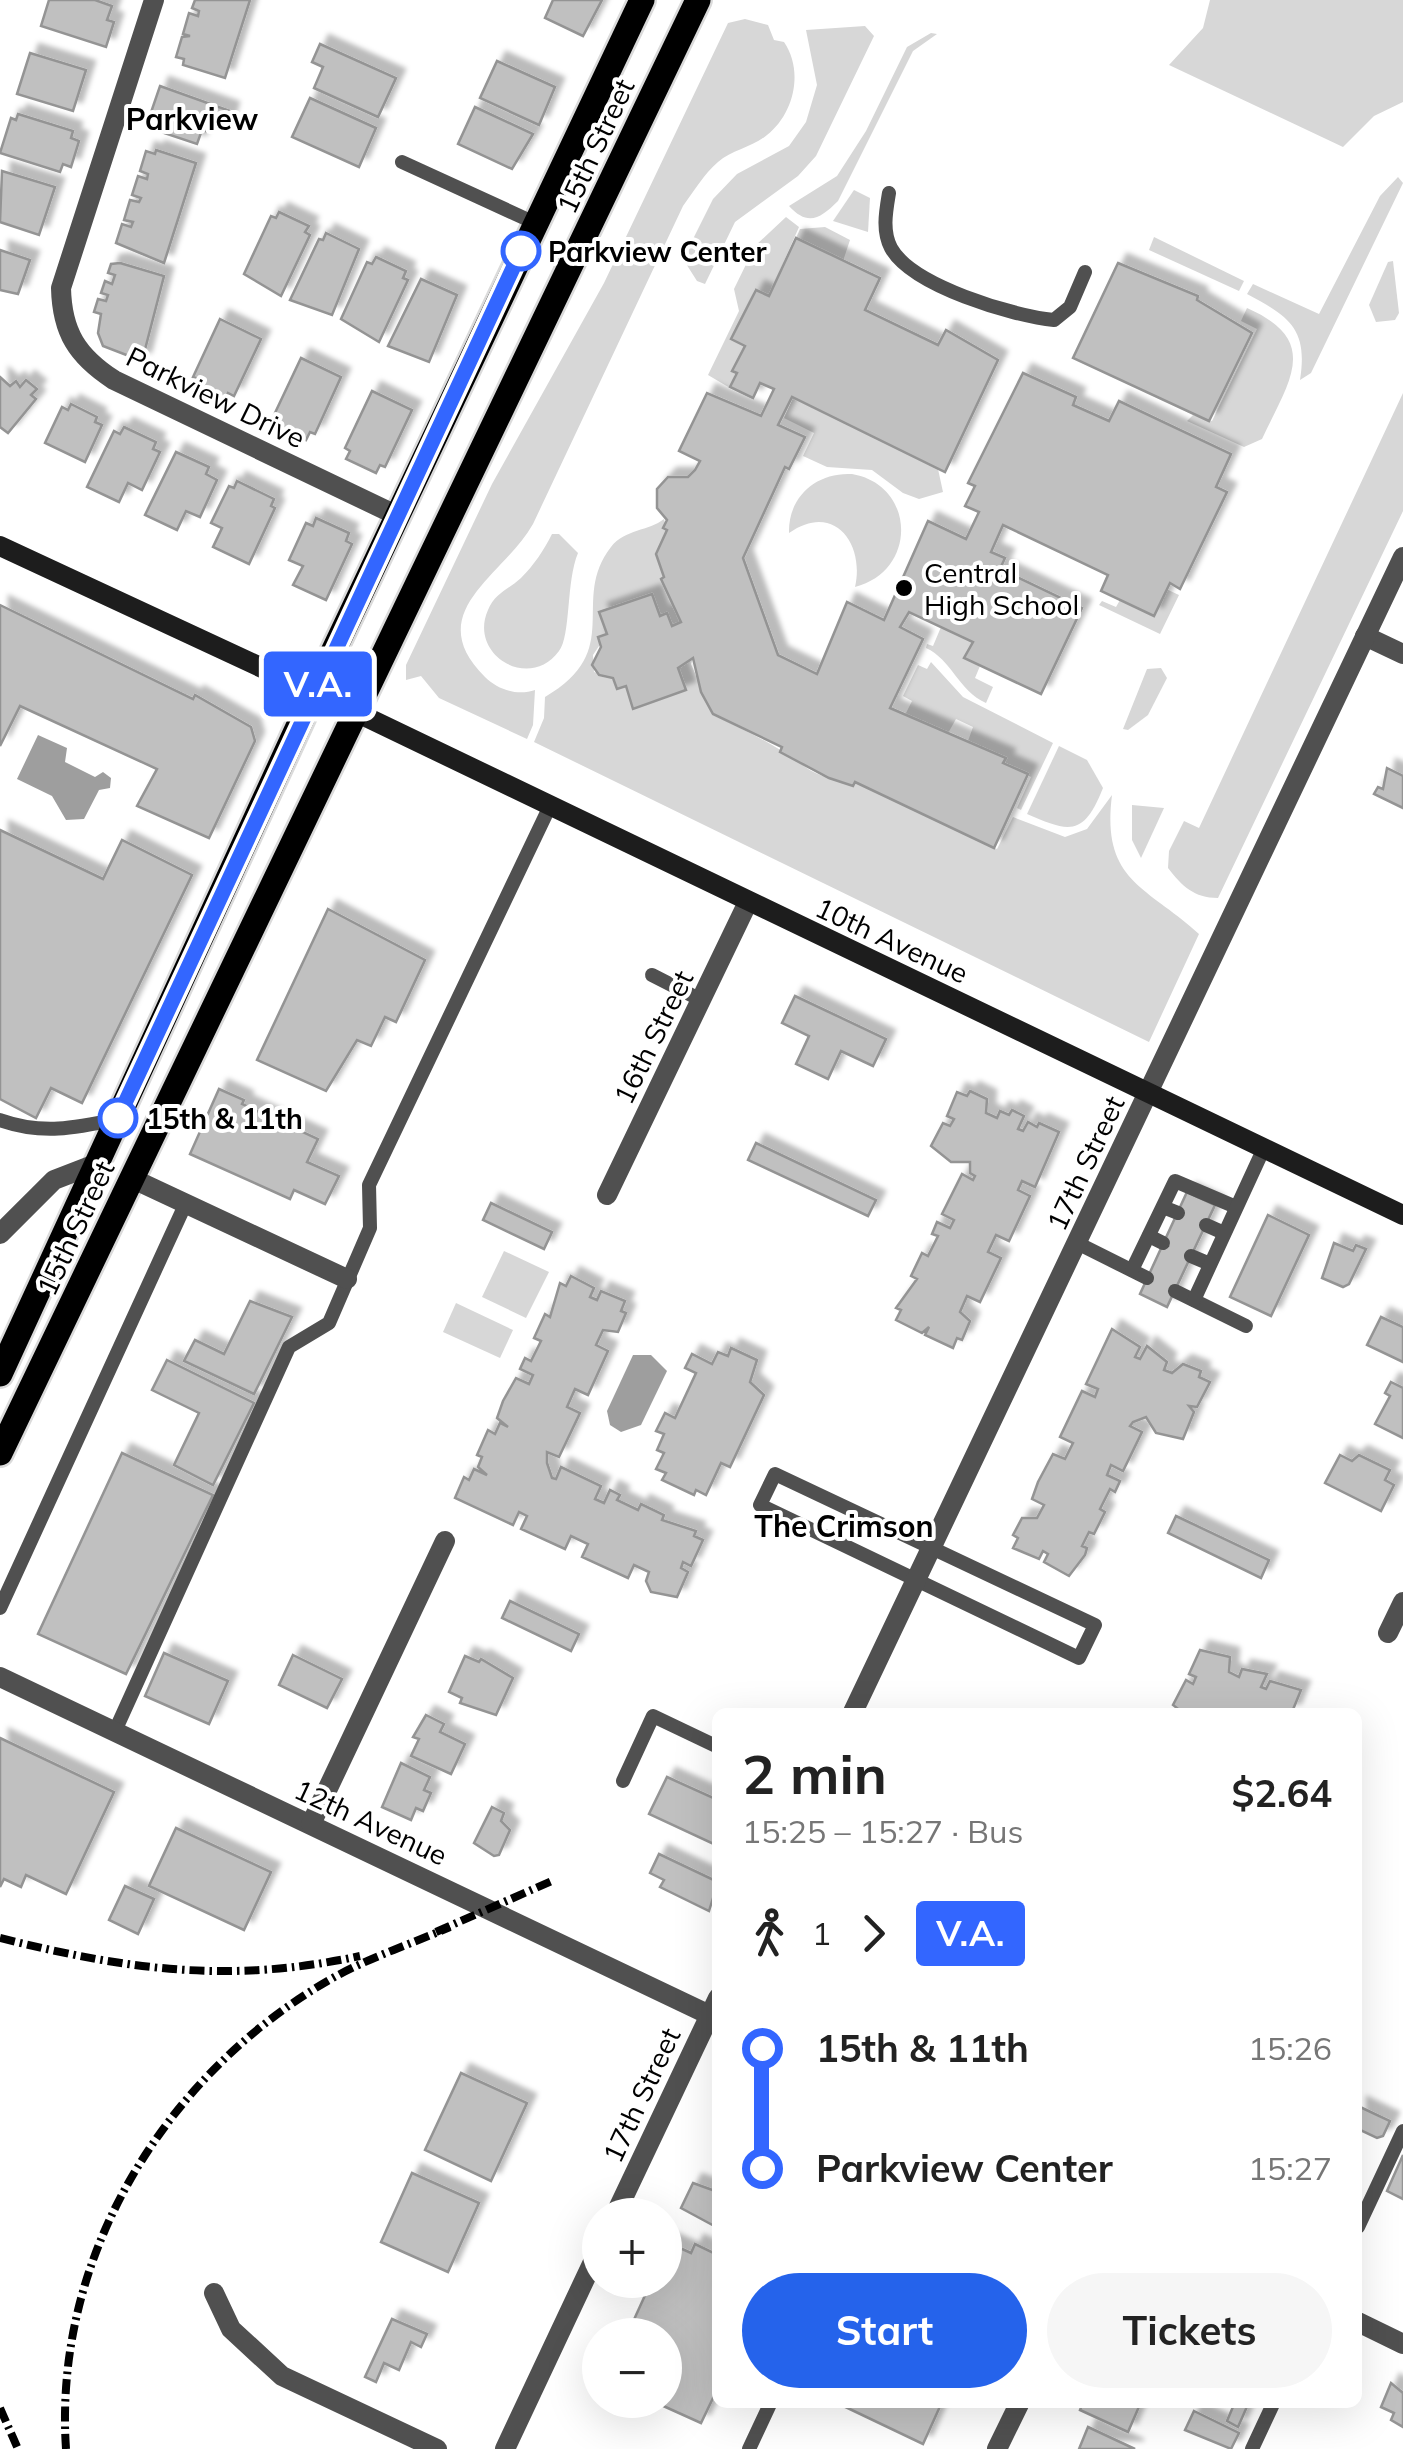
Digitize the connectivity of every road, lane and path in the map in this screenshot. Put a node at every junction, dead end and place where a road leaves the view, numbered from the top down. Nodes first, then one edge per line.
1 (154, 0) edge
2 (642, 0) edge
3 (698, 0) edge
4 (402, 162) dead end
5 (889, 194) dead end
6 (535, 223) junction
7 (1085, 272) dead end
8 (398, 516) junction
9 (0, 546) edge
10 (1403, 557) edge
11 (1366, 636) junction
12 (1403, 654) edge
13 (314, 692) junction
14 (358, 714) junction
15 (550, 806) junction
16 (748, 902) junction
17 (652, 975) dead end
18 (701, 1000) junction
19 (1148, 1092) junction
20 (118, 1118) junction
21 (0, 1120) edge
22 (1264, 1148) junction
23 (98, 1163) junction
24 (131, 1178) junction
25 (607, 1194) dead end
26 (185, 1205) junction
27 (1163, 1206) junction
28 (1236, 1208) junction
29 (1178, 1213) dead end
30 (1403, 1215) edge
31 (111, 1220) junction
32 (1206, 1226) dead end
33 (0, 1234) edge
34 (1224, 1234) junction
35 (1077, 1244) junction
36 (1191, 1256) dead end
37 (1210, 1264) junction
38 (1132, 1270) junction
39 (1147, 1278) dead end
40 (348, 1280) junction
41 (1175, 1291) dead end
42 (1194, 1300) junction
43 (1246, 1326) dead end
44 (0, 1374) edge
45 (0, 1453) edge
46 (445, 1541) dead end
47 (934, 1548) junction
48 (918, 1581) junction
49 (1403, 1602) edge
50 (0, 1608) edge
51 (1388, 1633) dead end
52 (0, 1676) edge
53 (855, 1708) edge
54 (115, 1730) junction
55 (712, 1743) edge
56 (623, 1781) dead end
57 (312, 1824) junction
58 (712, 2009) edge
59 (712, 2016) edge
60 (1403, 2130) edge
61 (623, 2198) edge
62 (1362, 2218) edge
63 (582, 2285) edge
64 (214, 2293) dead end
65 (1362, 2324) edge
66 (1403, 2344) edge
67 (768, 2408) edge
68 (1017, 2408) edge
69 (1271, 2408) edge
70 (437, 2449) edge
71 (505, 2449) edge
72 (749, 2449) edge
73 (997, 2449) edge
74 (1252, 2449) edge

1 - 8 street, Parkview Drive
2 - 6 main road, 15th Street
3 - 14 main road, 15th Street
4 - 6 lane
5 - 7 lane
6 - 8 main road, 15th Street
8 - 13 main road, 15th Street
9 - 13 main road, 10th Avenue
10 - 11 street, 17th Street
11 - 12 street
11 - 19 street, 17th Street
13 - 14 main road, 10th Avenue
13 - 20 main road, 15th Street
14 - 15 main road, 10th Avenue
14 - 24 main road, 15th Street
15 - 16 main road, 10th Avenue
15 - 40 lane
16 - 18 street, 16th Street
16 - 19 main road, 10th Avenue
17 - 18 lane
18 - 25 street, 16th Street
19 - 22 main road, 10th Avenue
19 - 35 street, 17th Street
20 - 21 lane
20 - 23 main road, 15th Street
20 - 24 main road
22 - 28 lane
22 - 30 main road, 10th Avenue
23 - 31 main road
23 - 33 street
23 - 44 main road, 15th Street
24 - 26 street
24 - 31 main road, 15th Street
26 - 40 street
26 - 50 lane
27 - 28 lane
27 - 29 lane
27 - 38 lane
28 - 34 lane
31 - 45 main road, 15th Street
32 - 34 lane
34 - 37 lane
35 - 38 lane
35 - 47 street, 17th Street
36 - 37 lane
37 - 42 lane
38 - 39 lane
40 - 54 lane
41 - 42 lane
42 - 43 lane
46 - 57 street
47 - 48 street, 17th Street
47 - 48 lane
47 - 48 lane
48 - 53 street, 17th Street
49 - 51 street
52 - 54 street, 12th Avenue
54 - 57 street, 12th Avenue
55 - 56 lane
57 - 58 street, 12th Avenue
59 - 61 street, 17th Street
60 - 62 lane
63 - 71 street
64 - 70 street
65 - 66 street
67 - 72 lane
68 - 73 street
69 - 74 lane

